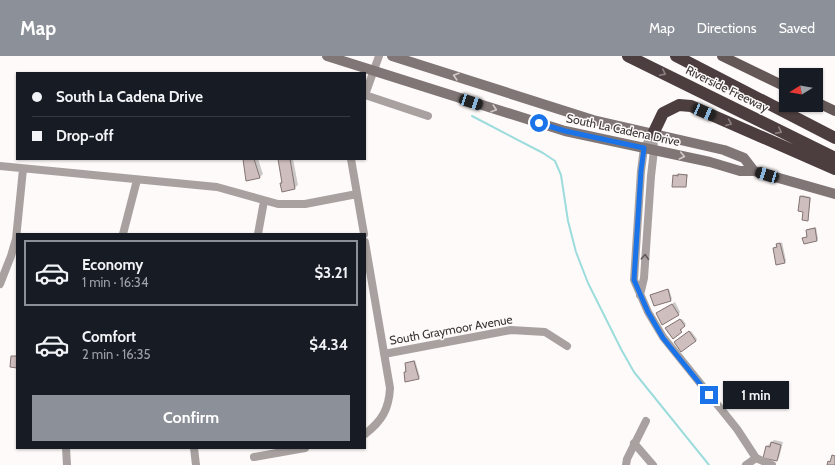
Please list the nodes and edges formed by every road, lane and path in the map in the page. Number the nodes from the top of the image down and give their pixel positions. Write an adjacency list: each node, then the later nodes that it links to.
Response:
1 (327, 56): 7 (main road, South La Cadena Drive)
2 (379, 56): 7 (street)
3 (392, 56): 14 (main road, South La Cadena Drive, one-way to 3)
4 (628, 56): 18 (highway, Riverside Freeway, one-way to 18)
5 (676, 56): 15 (highway, Riverside Freeway)
6 (722, 56): 8 (main road)
7 (375, 70): 9 (street); 16 (main road, South La Cadena Drive, one-way to 16)
8 (779, 84)
9 (366, 92)
10 (366, 95): 13 (street)
11 (823, 105): 12 (main road)
12 (835, 111)
13 (428, 116)
14 (653, 134): 16 (street); 17 (street); 22 (highway, one-way to 22); 23 (main road, South La Cadena Drive)
15 (835, 138)
16 (644, 148): 17 (main road, South La Cadena Drive); 35 (street)
17 (654, 150): 23 (main road, South La Cadena Drive, one-way to 23); 35 (street, one-way to 17)
18 (835, 158)
19 (351, 160): 25 (street)
20 (0, 166): 21 (street)
21 (23, 168): 24 (street); 28 (street)
22 (835, 169)
23 (754, 171): 26 (main road, South La Cadena Drive)
24 (137, 180): 27 (street); 29 (street)
25 (357, 194): 27 (street); 31 (street)
26 (835, 194)
27 (264, 200): 30 (street)
28 (16, 233)
29 (123, 233)
30 (258, 233)
31 (364, 233)
32 (16, 234): 34 (street)
33 (366, 248): 37 (street)
34 (0, 284)
35 (640, 296): 45 (street)
36 (567, 346): 37 (street, South Graymoor Avenue)
37 (384, 354): 39 (street)
38 (646, 421): 40 (street)
39 (366, 433)
40 (634, 443): 48 (street); 49 (street)
41 (66, 449): 46 (street)
42 (194, 449): 47 (street)
43 (299, 449): 44 (street)
44 (254, 457)
45 (756, 458): 50 (street); 51 (street)
46 (67, 465)
47 (196, 465)
48 (626, 465)
49 (653, 465)
50 (746, 465)
51 (772, 465)

